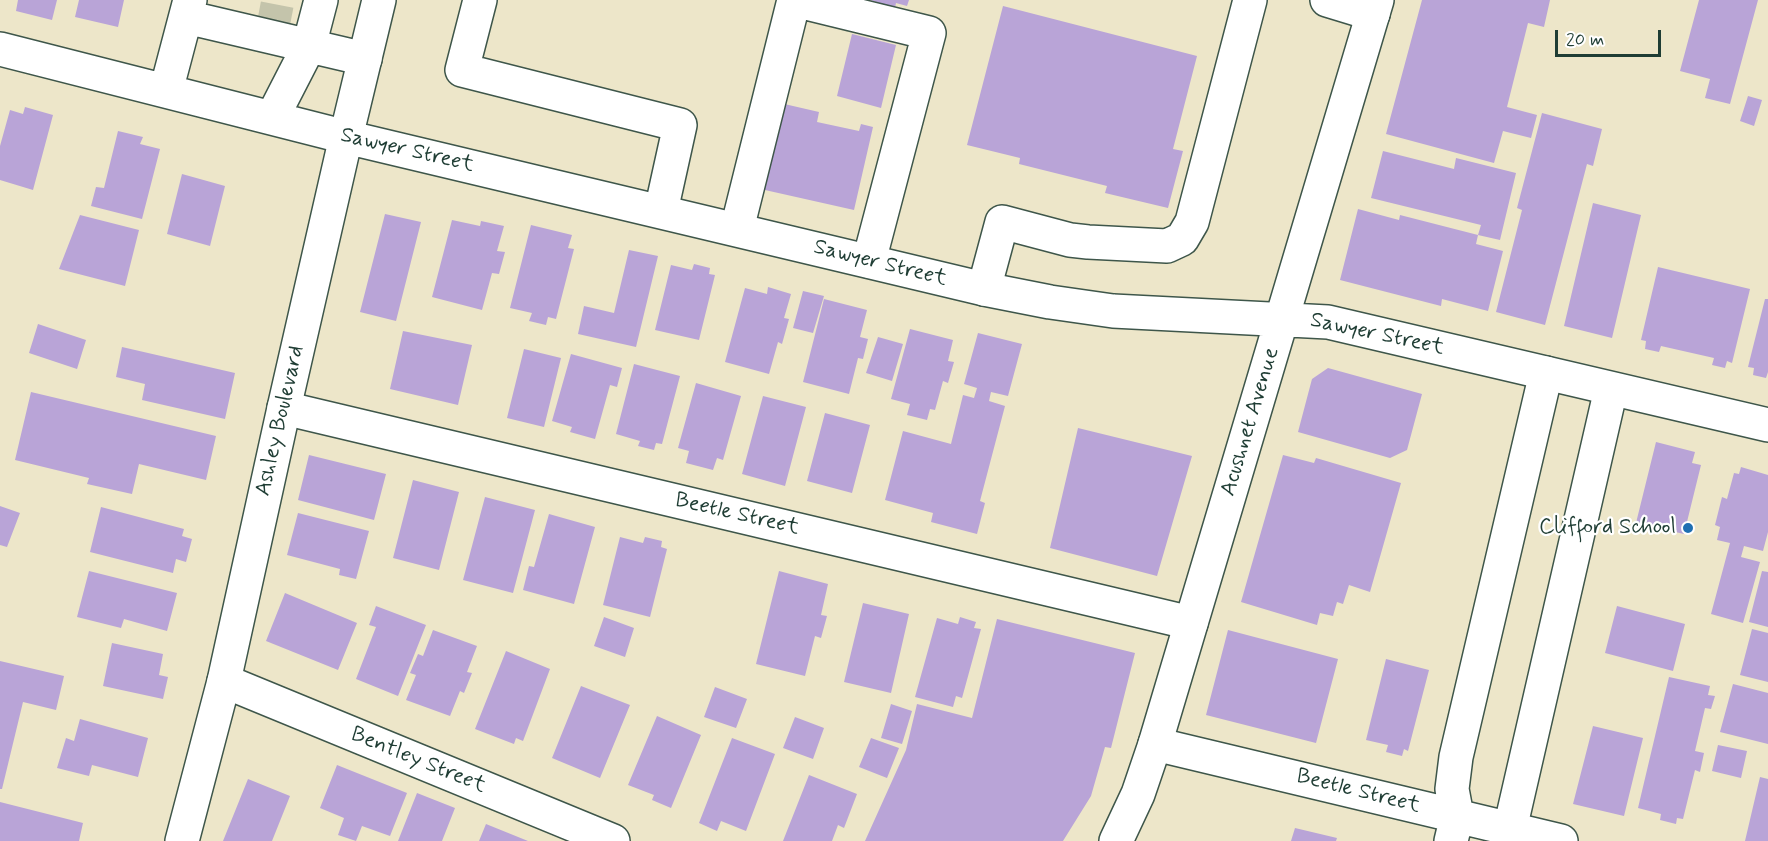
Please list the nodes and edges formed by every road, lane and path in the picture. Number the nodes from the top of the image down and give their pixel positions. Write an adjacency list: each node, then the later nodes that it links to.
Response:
1 (321, 0): 8 (main road)
2 (379, 0): 10 (main road, Ashley Boulevard)
3 (480, 0): 14 (main road)
4 (1250, 0): 17 (main road)
5 (1327, 0): 6 (main road)
6 (1375, 7): 18 (main road, Acushnet Avenue)
7 (188, 8): 8 (main road); 11 (main road)
8 (309, 46): 10 (main road); 12 (main road)
9 (0, 49): 11 (main road, Sawyer Street)
10 (365, 59): 13 (main road, Ashley Boulevard)
11 (166, 91): 12 (main road, Sawyer Street)
12 (272, 118): 13 (main road, Sawyer Street)
13 (346, 136): 14 (main road, Sawyer Street); 21 (main road, Ashley Boulevard)
14 (661, 211): 15 (main road, Sawyer Street)
15 (736, 229): 16 (main road, Sawyer Street); 16 (main road)
16 (869, 261): 17 (main road, Sawyer Street)
17 (984, 289): 18 (main road, Sawyer Street)
18 (1282, 318): 19 (main road, Sawyer Street); 23 (main road, Acushnet Avenue)
19 (1546, 373): 20 (main road, Sawyer Street); 26 (main road)
20 (1611, 389): 22 (main road, Sawyer Street); 27 (main road)
21 (284, 408): 23 (main road, Beetle Street); 24 (main road, Ashley Boulevard)
22 (1768, 425)
23 (1191, 622): 25 (main road, Acushnet Avenue)
24 (224, 681): 28 (main road, Ashley Boulevard); 29 (main road, Bentley Street)
25 (1155, 744): 26 (main road, Beetle Street); 30 (main road, Acushnet Avenue)
26 (1454, 829): 27 (main road, Beetle Street)
27 (1510, 829): 31 (main road, Beetle Street)
28 (182, 841)
29 (613, 841)
30 (1116, 841)
31 (1561, 841)

